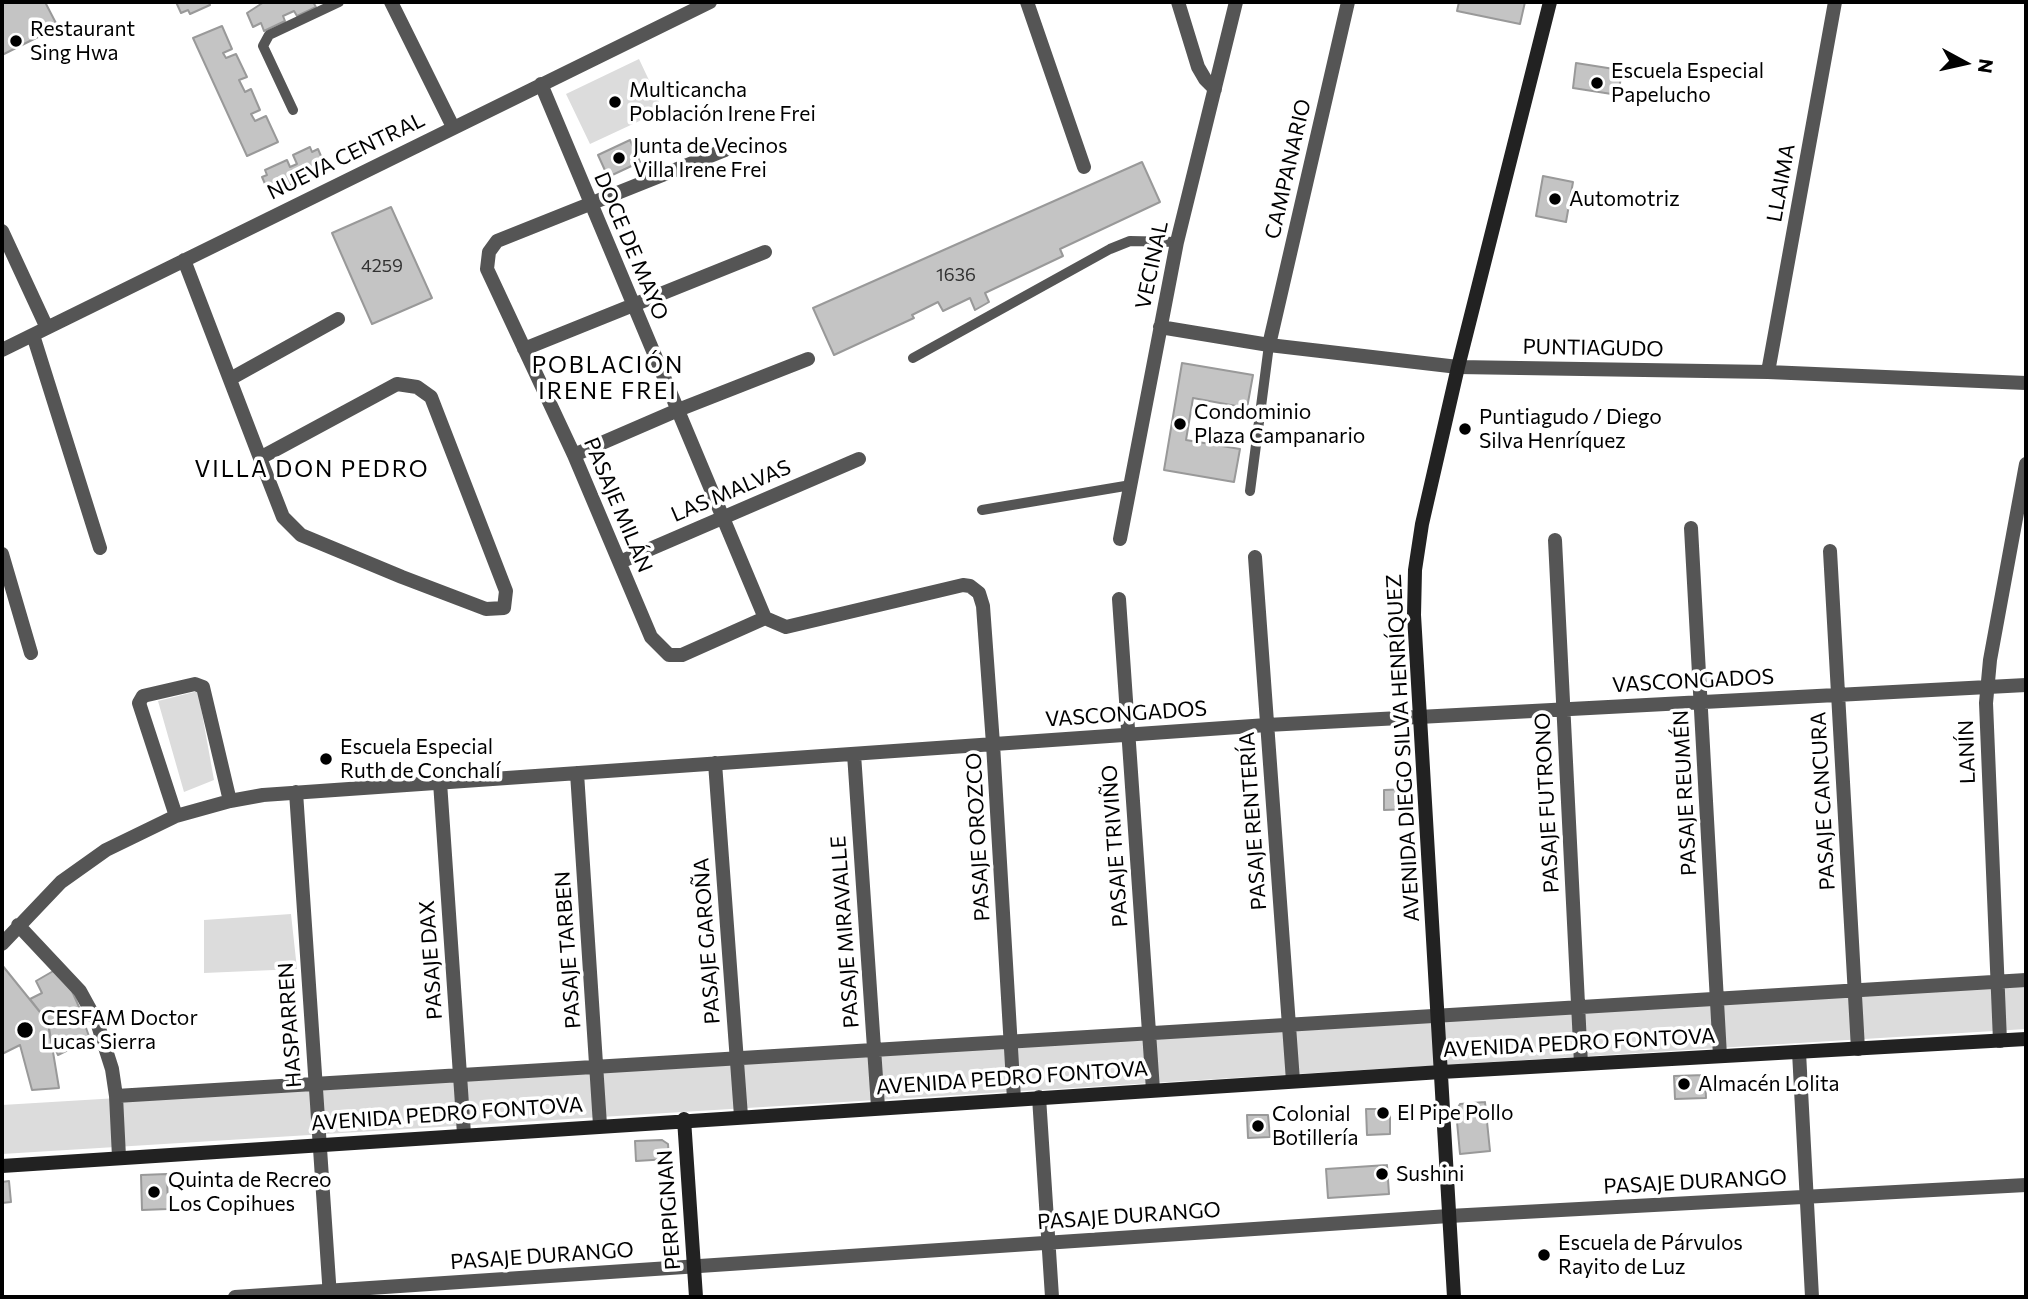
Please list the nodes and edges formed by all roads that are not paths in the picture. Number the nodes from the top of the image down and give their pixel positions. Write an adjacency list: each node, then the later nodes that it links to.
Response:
1 (339, 2): 12 (lane)
2 (391, 2): 13 (street)
3 (710, 2): 10 (street, NUEVA CENTRAL)
4 (1027, 2): 15 (street)
5 (1178, 2): 11 (street)
6 (1236, 2): 11 (street, VECINAL)
7 (1348, 2): 26 (street, CAMPANARIO)
8 (1550, 2): 31 (main road, AVENIDA DIEGO SILVA HENRÍQUEZ)
9 (1835, 2): 32 (street, LLAIMA)
10 (541, 84): 13 (street, NUEVA CENTRAL); 16 (street, DOCE DE MAYO)
11 (1215, 89): 18 (street, VECINAL)
12 (293, 110)
13 (453, 127): 20 (street, NUEVA CENTRAL)
14 (725, 150): 16 (street)
15 (1084, 167)
16 (591, 204): 21 (street, DOCE DE MAYO); 27 (street, PASAJE MILÁN)
17 (2, 231): 24 (street)
18 (1177, 243): 23 (street, VECINAL); 29 (lane)
19 (765, 252): 21 (street)
20 (184, 260): 24 (street, NUEVA CENTRAL); 33 (street)
21 (633, 304): 27 (street); 35 (street, DOCE DE MAYO)
22 (338, 319): 33 (street)
23 (1160, 327): 26 (street, PUNTIAGUDO); 40 (street, VECINAL)
24 (47, 328): 25 (street, NUEVA CENTRAL)
25 (33, 335): 28 (street, NUEVA CENTRAL); 47 (street)
26 (1269, 345): 31 (street, PUNTIAGUDO); 41 (lane)
27 (524, 349): 36 (street, PASAJE MILÁN)
28 (2, 350)
29 (913, 358)
30 (808, 359): 35 (street)
31 (1458, 367): 32 (street, PUNTIAGUDO); 60 (main road, AVENIDA DIEGO SILVA HENRÍQUEZ)
32 (1768, 372): 34 (street, PUNTIAGUDO)
33 (230, 379): 37 (street)
34 (2026, 383)
35 (677, 410): 36 (street); 43 (street, DOCE DE MAYO)
36 (574, 455): 51 (street, PASAJE MILÁN)
37 (260, 458): 37 (street)
38 (859, 459): 43 (street, LAS MALVAS)
39 (2026, 464): 56 (street, LANÍN)
40 (1130, 485): 42 (lane); 45 (street, VECINAL)
41 (1250, 491)
42 (982, 509)
43 (723, 517): 51 (street, LAS MALVAS); 53 (street, DOCE DE MAYO)
44 (1691, 528): 58 (street, PASAJE REUMÉN)
45 (1120, 540)
46 (1555, 540): 59 (street, PASAJE FUTRONO)
47 (100, 548)
48 (1830, 551): 57 (street, PASAJE CANCURA)
49 (2, 554): 54 (street)
50 (1255, 557): 61 (street, PASAJE RENTERÍA)
51 (620, 562): 53 (street, PASAJE MILÁN)
52 (1119, 599): 62 (street, PASAJE TRIVIÑO)
53 (765, 618): 63 (street, PASAJE OROZCO)
54 (31, 653)
55 (2026, 685): 56 (street, VASCONGADOS)
56 (1986, 687): 57 (street, VASCONGADOS); 74 (street, LANÍN)
57 (1838, 694): 58 (street, VASCONGADOS); 75 (street, PASAJE CANCURA)
58 (1701, 702): 59 (street, VASCONGADOS); 76 (street, PASAJE REUMÉN)
59 (1564, 709): 60 (street, VASCONGADOS); 77 (street, PASAJE FUTRONO)
60 (1421, 716): 61 (street, VASCONGADOS); 78 (main road, AVENIDA DIEGO SILVA HENRÍQUEZ)
61 (1267, 725): 62 (street, VASCONGADOS); 79 (street, PASAJE RENTERÍA)
62 (1128, 735): 63 (street, VASCONGADOS); 80 (street, PASAJE TRIVIÑO)
63 (993, 744): 64 (street, VASCONGADOS); 82 (street, PASAJE OROZCO)
64 (854, 754): 65 (street, VASCONGADOS); 85 (street, PASAJE MIRAVALLE)
65 (715, 763): 66 (street, VASCONGADOS); 88 (street, PASAJE GAROÑA)
66 (577, 773): 67 (street, VASCONGADOS); 90 (street, PASAJE TARBEN)
67 (440, 782): 68 (street, VASCONGADOS); 92 (street, PASAJE DAX)
68 (296, 792): 69 (street, VASCONGADOS); 94 (street, HASPARREN)
69 (230, 801): 70 (street, VASCONGADOS); 70 (street)
70 (176, 816): 71 (street, VASCONGADOS)
71 (18, 925): 72 (street, VASCONGADOS); 96 (street)
72 (2, 944)
73 (2026, 980): 74 (street, AVENIDA PEDRO FONTOVA)
74 (1998, 981): 75 (street, AVENIDA PEDRO FONTOVA); 83 (street, LANÍN)
75 (1855, 990): 76 (street, AVENIDA PEDRO FONTOVA); 84 (street, PASAJE CANCURA)
76 (1717, 999): 77 (street, AVENIDA PEDRO FONTOVA); 87 (street, PASAJE REUMÉN)
77 (1578, 1007): 78 (street, AVENIDA PEDRO FONTOVA); 89 (street, PASAJE FUTRONO)
78 (1438, 1016): 79 (street, AVENIDA PEDRO FONTOVA); 91 (main road, AVENIDA DIEGO SILVA HENRÍQUEZ)
79 (1289, 1025): 80 (street, AVENIDA PEDRO FONTOVA); 93 (street, PASAJE RENTERÍA)
80 (1149, 1033): 82 (street, AVENIDA PEDRO FONTOVA); 95 (street, PASAJE TRIVIÑO)
81 (2026, 1039): 83 (main road, AVENIDA PEDRO FONTOVA)
82 (1011, 1041): 85 (street, AVENIDA PEDRO FONTOVA); 98 (street, PASAJE OROZCO)
83 (2000, 1041): 84 (main road, AVENIDA PEDRO FONTOVA)
84 (1858, 1049): 86 (main road, AVENIDA PEDRO FONTOVA)
85 (874, 1050): 88 (street, AVENIDA PEDRO FONTOVA); 99 (street, PASAJE MIRAVALLE)
86 (1799, 1052): 87 (main road, AVENIDA PEDRO FONTOVA); 108 (street)
87 (1720, 1056): 89 (main road, AVENIDA PEDRO FONTOVA)
88 (736, 1058): 90 (street, AVENIDA PEDRO FONTOVA); 100 (street, PASAJE GAROÑA)
89 (1581, 1064): 91 (main road, AVENIDA PEDRO FONTOVA)
90 (596, 1067): 92 (street, AVENIDA PEDRO FONTOVA); 102 (street, PASAJE TARBEN)
91 (1441, 1072): 93 (main road, AVENIDA PEDRO FONTOVA); 109 (main road, AVENIDA DIEGO SILVA HENRÍQUEZ)
92 (460, 1075): 94 (street, AVENIDA PEDRO FONTOVA); 103 (street, PASAJE DAX)
93 (1293, 1081): 95 (main road, AVENIDA PEDRO FONTOVA)
94 (315, 1084): 96 (street, AVENIDA PEDRO FONTOVA); 104 (street, HASPARREN)
95 (1153, 1090): 97 (main road, AVENIDA PEDRO FONTOVA)
96 (116, 1096): 105 (street)
97 (1039, 1097): 98 (main road, AVENIDA PEDRO FONTOVA); 110 (street)
98 (1014, 1099): 99 (main road, AVENIDA PEDRO FONTOVA)
99 (878, 1107): 100 (main road, AVENIDA PEDRO FONTOVA)
100 (741, 1116): 101 (main road, AVENIDA PEDRO FONTOVA)
101 (684, 1119): 102 (main road, AVENIDA PEDRO FONTOVA); 111 (main road, PERPIGNAN)
102 (600, 1125): 103 (main road, AVENIDA PEDRO FONTOVA)
103 (464, 1134): 104 (main road, AVENIDA PEDRO FONTOVA)
104 (319, 1144): 105 (main road, AVENIDA PEDRO FONTOVA); 112 (street, HASPARREN)
105 (119, 1157): 106 (main road, AVENIDA PEDRO FONTOVA)
106 (2, 1166)
107 (2026, 1185): 108 (street, PASAJE DURANGO)
108 (1806, 1197): 109 (street, PASAJE DURANGO); 117 (street)
109 (1449, 1216): 110 (street, PASAJE DURANGO); 116 (main road, AVENIDA DIEGO SILVA HENRÍQUEZ)
110 (1048, 1243): 111 (street, PASAJE DURANGO); 115 (street)
111 (694, 1266): 112 (street, PASAJE DURANGO); 114 (main road, PERPIGNAN)
112 (329, 1294): 113 (street, PASAJE DURANGO)
113 (235, 1297)
114 (696, 1297)
115 (1052, 1297)
116 (1454, 1297)
117 (1811, 1297)

